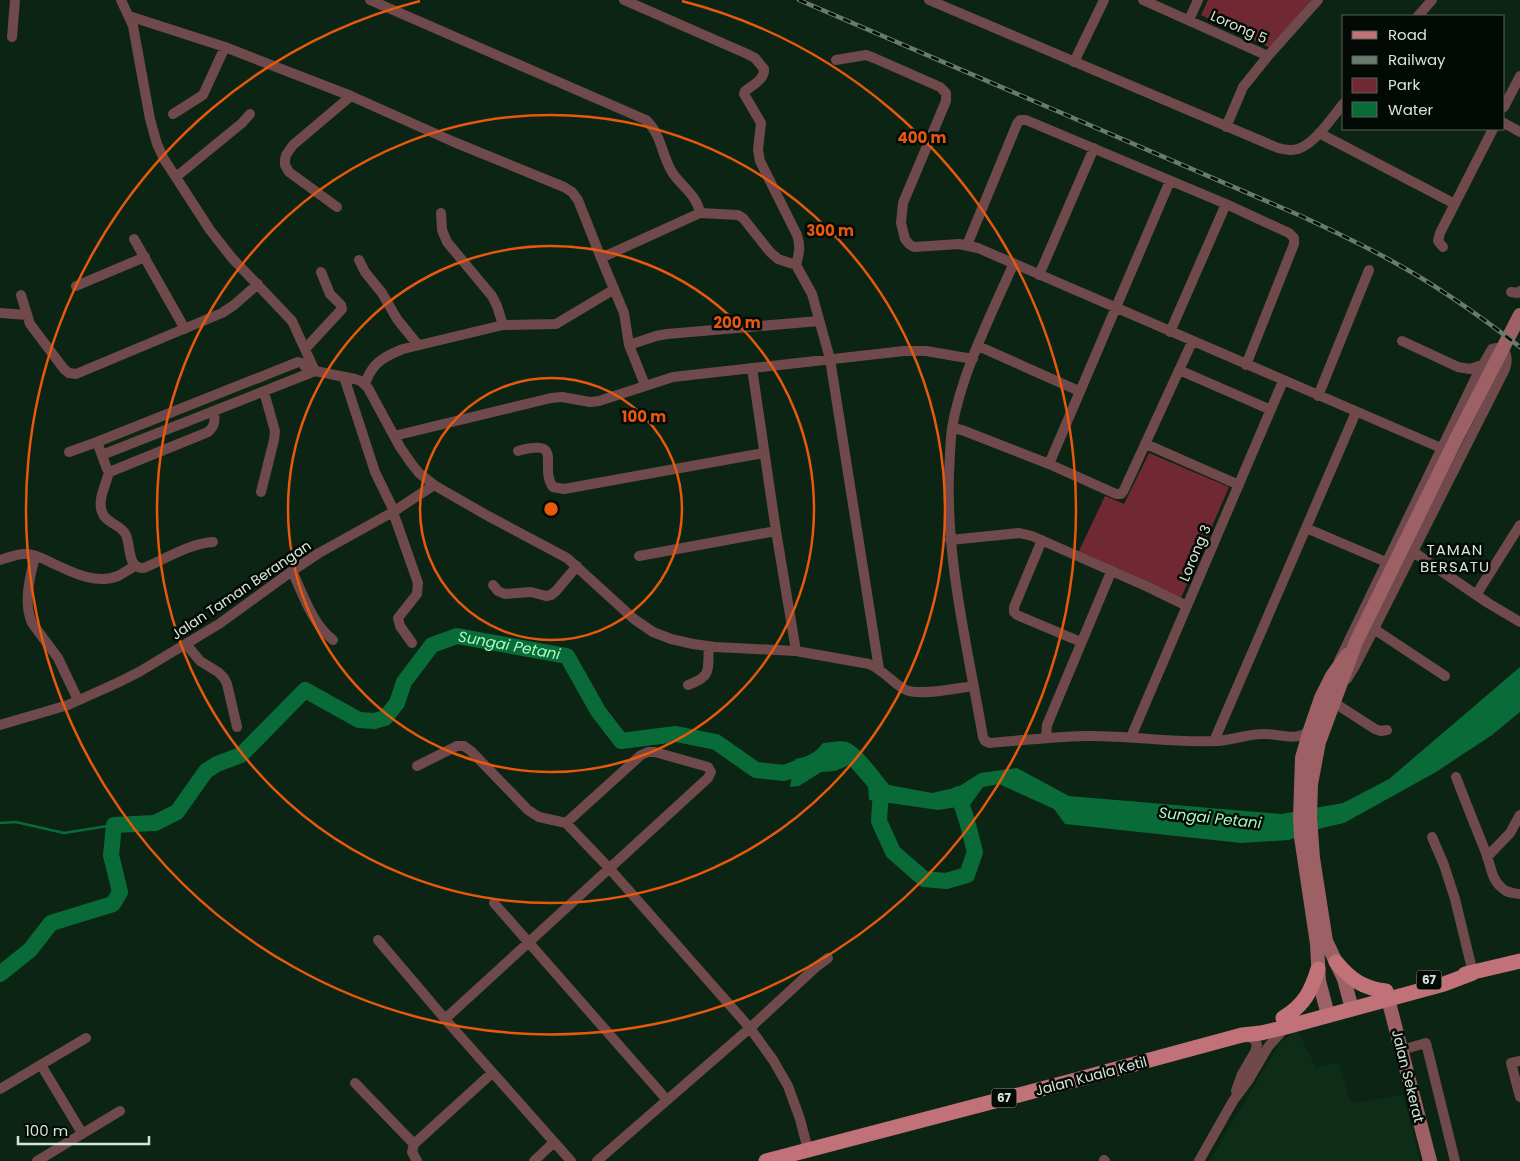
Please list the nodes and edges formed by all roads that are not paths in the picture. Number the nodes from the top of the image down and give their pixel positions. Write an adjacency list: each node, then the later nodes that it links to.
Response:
1 (14, 0): 14 (street)
2 (121, 0): 12 (street)
3 (370, 0): 37 (street)
4 (624, 0): 44 (street)
5 (930, 0): 18 (street)
6 (1104, 0): 18 (street)
7 (1143, 0): 13 (street, Lorong 5)
8 (1198, 0): 13 (street)
9 (1318, 0): 16 (street)
10 (1432, 0): 11 (street)
11 (1419, 15)
12 (129, 16): 15 (street); 31 (street)
13 (1189, 20): 16 (street, Lorong 5)
14 (12, 37)
15 (225, 47): 20 (street); 23 (street)
16 (1268, 56): 26 (street)
17 (836, 60): 39 (street)
18 (1074, 62): 26 (street)
19 (1520, 76): 21 (street)
20 (351, 96): 35 (street); 42 (street)
21 (1505, 105)
22 (1342, 106): 29 (street)
23 (173, 114)
24 (250, 114): 31 (street)
25 (1505, 124): 28 (street)
26 (1226, 127): 29 (street)
27 (1492, 130): 34 (street)
28 (1520, 132)
29 (1319, 133): 34 (street)
30 (1094, 148): 32 (street); 39 (street); 48 (street)
31 (176, 177): 49 (street)
32 (1170, 181): 33 (street); 53 (street)
33 (1226, 204): 60 (street); 69 (street)
34 (1455, 204): 40 (street)
35 (337, 207)
36 (442, 213): 58 (street)
37 (700, 213): 42 (street); 44 (street)
38 (134, 239): 41 (street)
39 (967, 245): 45 (street)
40 (1443, 247)
41 (145, 258): 50 (street); 59 (street)
42 (600, 258): 51 (street)
43 (358, 260): 63 (street)
44 (796, 265): 57 (street)
45 (1013, 265): 48 (street); 65 (street)
46 (1369, 270): 82 (street)
47 (321, 272): 66 (street)
48 (1039, 275): 53 (street)
49 (258, 284): 59 (street); 66 (street)
50 (76, 286)
51 (613, 290): 58 (street); 64 (street)
52 (21, 295): 55 (street)
53 (1116, 308): 60 (street); 80 (street)
54 (0, 313): 55 (street)
55 (27, 315): 59 (street)
56 (1520, 316): 123 (street)
57 (820, 321): 64 (street); 67 (street)
58 (503, 325): 63 (street)
59 (185, 329)
60 (1170, 332): 62 (street)
61 (1402, 340): 71 (street)
62 (1192, 342): 69 (street); 73 (street)
63 (418, 345): 77 (street)
64 (629, 345): 78 (street)
65 (978, 346): 68 (street); 80 (street)
66 (305, 349): 74 (street)
67 (830, 359): 68 (street); 72 (street); 128 (street)
68 (973, 359): 86 (street)
69 (1246, 364): 76 (street)
70 (1482, 365): 71 (street); 79 (street); 107 (street)
71 (1458, 367): 79 (street)
72 (752, 368): 78 (street); 93 (street)
73 (1179, 370): 83 (street); 89 (street)
74 (313, 372): 75 (street); 81 (street); 88 (street)
75 (344, 377): 77 (street); 100 (street)
76 (1283, 381): 82 (street); 83 (street, Lorong 3)
77 (365, 384): 87 (street)
78 (645, 385): 87 (street)
79 (1470, 388): 90 (street)
80 (1080, 391): 95 (street)
81 (264, 392): 84 (street); 99 (street)
82 (1318, 396): 85 (street)
83 (1271, 410): 98 (street, Lorong 3)
84 (214, 412): 94 (street); 96 (street)
85 (1356, 412): 90 (street); 102 (street)
86 (952, 428): 95 (street); 104 (street)
87 (394, 436): 97 (street)
88 (96, 442): 92 (street); 94 (street)
89 (1146, 444): 95 (street); 98 (street)
90 (1440, 448): 111 (street)
91 (518, 451): 93 (street)
92 (69, 452)
93 (764, 453): 103 (street)
94 (102, 455): 96 (street)
95 (1049, 464)
96 (109, 471): 112 (street)
97 (434, 485): 100 (street, Jalan Taman Berangan); 113 (street)
98 (1239, 485): 118 (street, Lorong 3)
99 (261, 492)
100 (393, 511): 114 (street, Jalan Taman Berangan); 124 (street)
101 (1520, 525): 117 (street)
102 (1306, 528): 111 (street); 141 (street)
103 (776, 531): 109 (street); 127 (street)
104 (950, 540): 105 (street); 132 (street)
105 (1042, 540): 115 (street); 122 (street)
106 (213, 542): 112 (street)
107 (1412, 551): 117 (street); 120 (street)
108 (36, 556): 110 (street); 112 (street); 134 (street)
109 (639, 556)
110 (0, 560)
111 (1386, 562): 129 (street)
112 (135, 566)
113 (577, 566): 116 (street); 126 (street)
114 (292, 571): 121 (street); 125 (street, Jalan Taman Berangan)
115 (1111, 572): 118 (street); 122 (street)
116 (493, 585)
117 (1476, 595): 119 (street)
118 (1187, 606): 139 (street, Lorong 3)
119 (1520, 622)
120 (1374, 629): 130 (street); 133 (street)
121 (333, 640)
122 (1081, 642): 140 (street)
123 (1356, 642): 129 (street); 133 (street)
124 (412, 643)
125 (186, 644): 134 (street, Jalan Taman Berangan); 136 (street)
126 (709, 646): 127 (street); 131 (street)
127 (796, 651): 128 (street)
128 (879, 669): 132 (street)
129 (1332, 676): 138 (street)
130 (1445, 676)
131 (688, 685)
132 (974, 686): 140 (street)
133 (1336, 696): 137 (street); 144 (street)
134 (78, 700): 135 (street, Jalan Taman Berangan)
135 (0, 724)
136 (237, 726)
137 (1387, 730)
138 (1305, 733): 141 (street); 144 (street)
139 (1132, 737): 140 (street); 141 (street)
140 (1046, 738)
141 (1214, 742)
142 (417, 766): 146 (street)
143 (1456, 777): 148 (street)
144 (1306, 784): 152 (street)
145 (1520, 815): 148 (street)
146 (566, 823): 149 (street); 149 (street)
147 (1432, 837): 159 (street)
148 (1487, 857): 150 (street)
149 (608, 868): 154 (street); 167 (street)
150 (1520, 894)
151 (494, 903): 154 (street)
152 (1316, 907): 157 (street); 158 (street)
153 (378, 940): 165 (street)
154 (528, 942): 165 (street); 177 (street)
155 (828, 958): 167 (street)
156 (1520, 961): 159 (main road, Jalan Kuala Ketil / 67)
157 (1336, 962): 160 (street); 162 (main road)
158 (1318, 969): 161 (street); 166 (main road)
159 (1473, 973): 162 (main road, Jalan Kuala Ketil / 67)
160 (1344, 979): 161 (street); 163 (street)
161 (1321, 987): 164 (street)
162 (1387, 995): 163 (main road, Jalan Kuala Ketil / 67); 170 (street, Jalan Sekerat)
163 (1351, 1004): 164 (main road, Jalan Kuala Ketil / 67)
164 (1327, 1011): 166 (main road, Jalan Kuala Ketil / 67)
165 (445, 1020): 173 (street)
166 (1285, 1022): 168 (main road, Jalan Kuala Ketil / 67); 178 (street)
167 (750, 1028): 177 (street); 183 (street)
168 (1242, 1035): 178 (street); 183 (main road, Jalan Kuala Ketil / 67)
169 (86, 1038): 172 (street)
170 (1401, 1050): 191 (street, Jalan Sekerat); 192 (street)
171 (1520, 1061): 176 (street)
172 (41, 1065): 175 (street); 180 (street)
173 (492, 1073): 181 (street); 182 (street)
174 (355, 1083): 182 (street)
175 (0, 1089)
176 (1520, 1097)
177 (667, 1100): 188 (street)
178 (1233, 1101): 190 (street)
179 (120, 1111): 180 (street)
180 (82, 1133): 184 (street)
181 (554, 1142): 186 (street); 187 (street)
182 (414, 1144): 185 (street)
183 (808, 1150): 189 (main road, Jalan Kuala Ketil / 67)
184 (36, 1161)
185 (416, 1161)
186 (534, 1161)
187 (571, 1161)
188 (597, 1161)
189 (766, 1161)
190 (1198, 1161)
191 (1430, 1161)
192 (1455, 1161)

